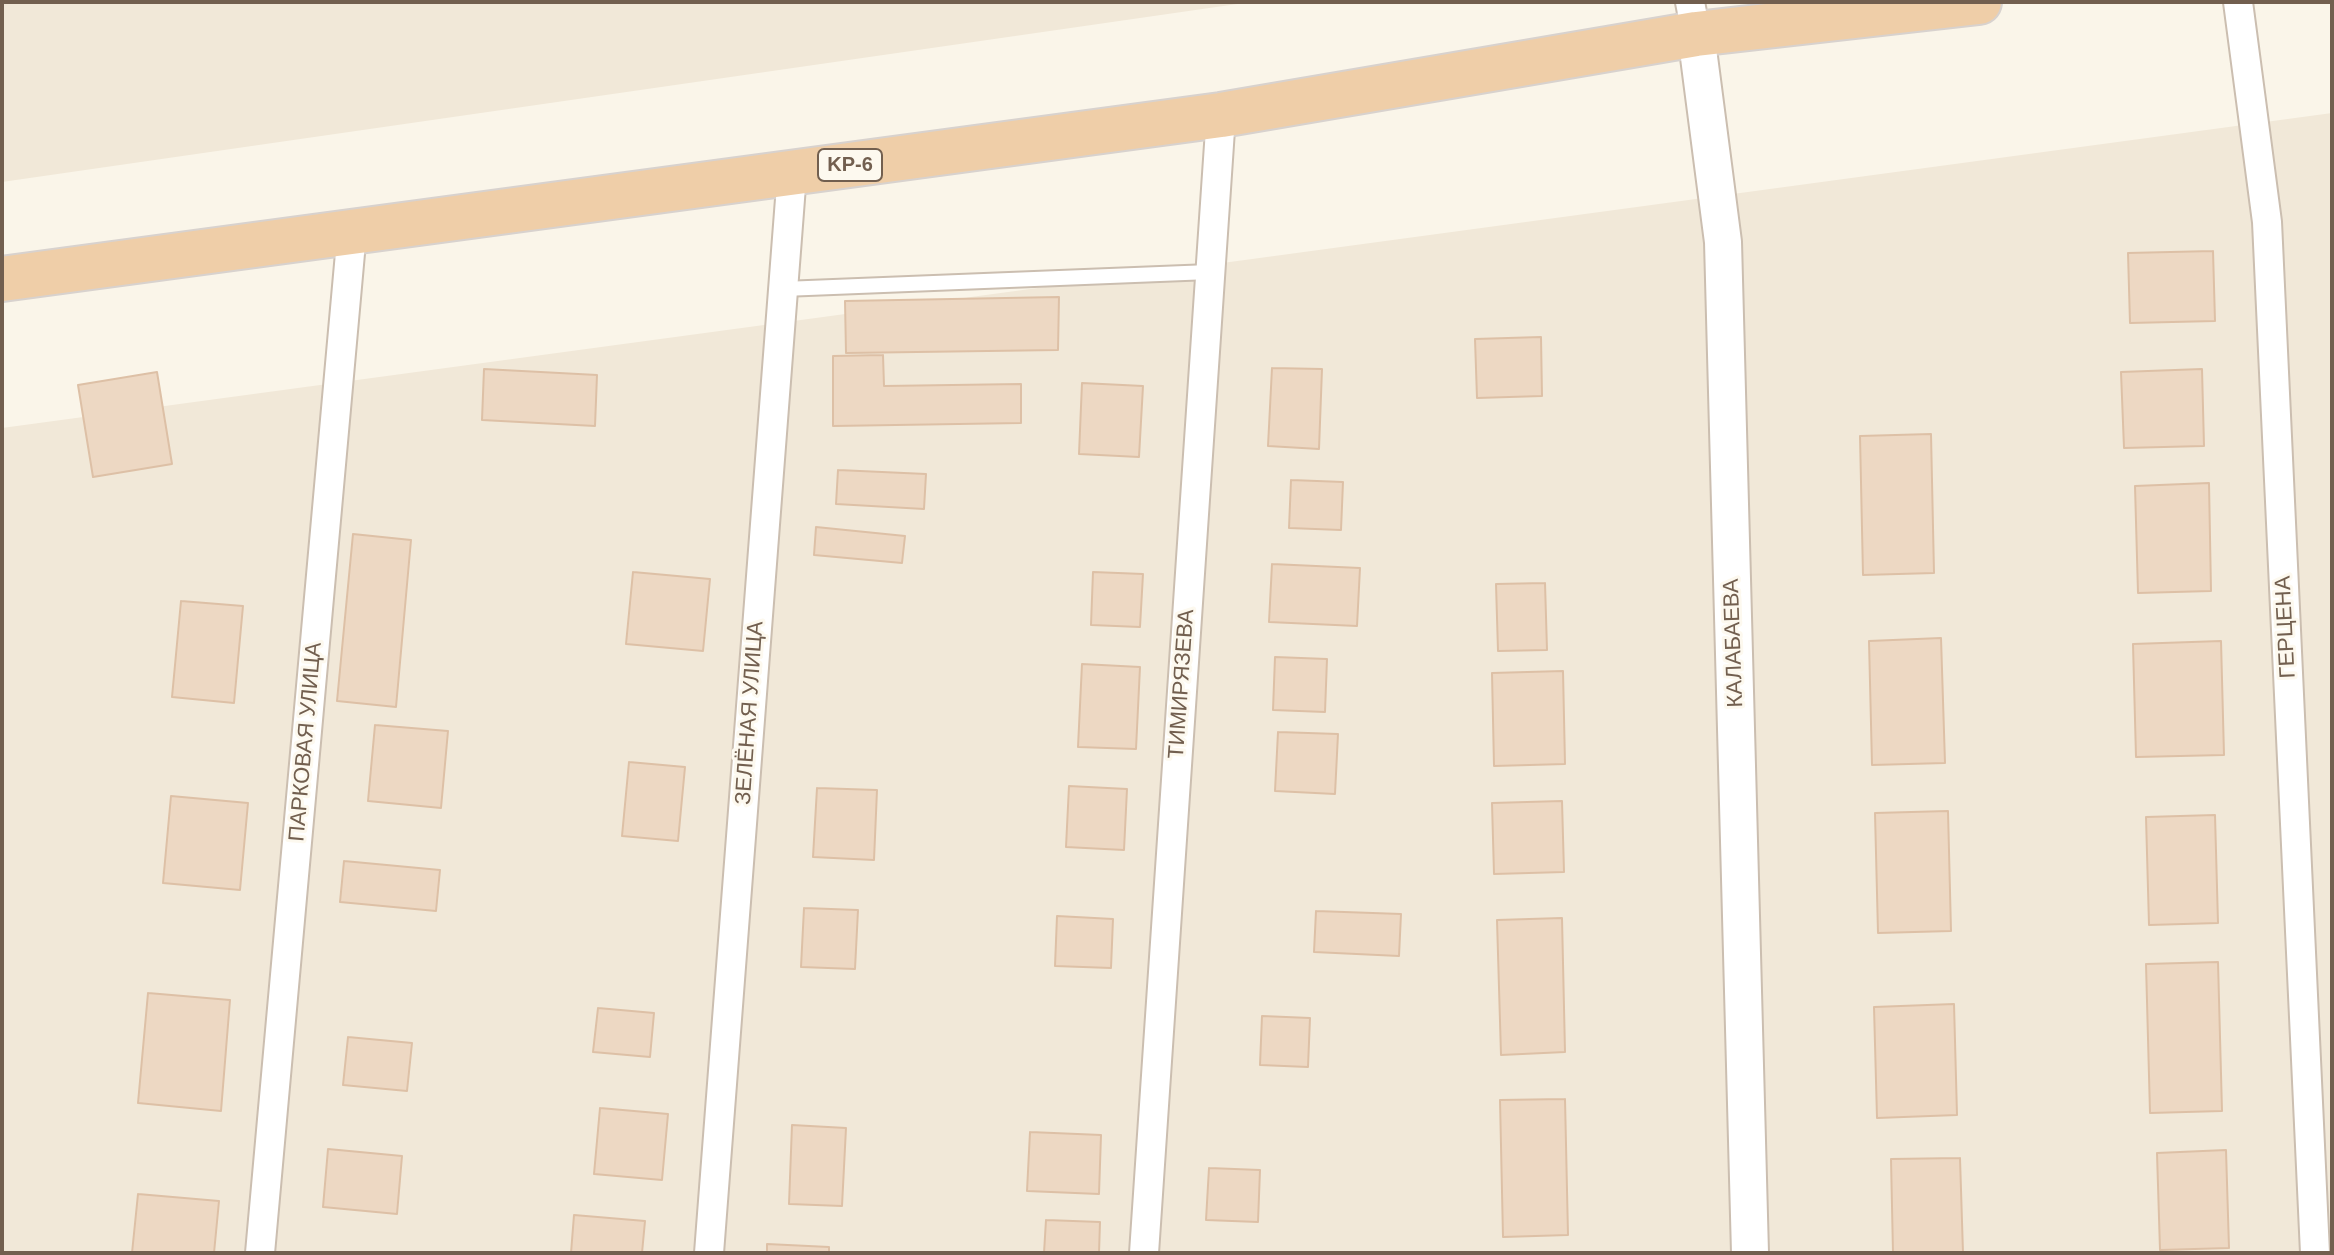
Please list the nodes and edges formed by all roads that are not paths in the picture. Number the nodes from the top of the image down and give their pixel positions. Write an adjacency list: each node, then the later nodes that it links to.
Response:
1 (1979, 2): 3 (highway, KP-6)
2 (2238, 2): 14 (street, ГЕРЦЕНА)
3 (1693, 18): 4 (highway, KP-6); 13 (street, КАЛАБАЕВА)
4 (1221, 115): 5 (highway, KP-6); 7 (street, ТИМИРЯЗЕВА)
5 (792, 173): 6 (highway, KP-6); 9 (street, ЗЕЛЁНАЯ УЛИЦА)
6 (352, 231): 8 (highway, KP-6); 10 (street, ПАРКОВАЯ УЛИЦА)
7 (1210, 272): 9 (lane); 12 (street, ТИМИРЯЗЕВА)
8 (2, 279)
9 (783, 289): 11 (street, ЗЕЛЁНАЯ УЛИЦА)
10 (260, 1253)
11 (709, 1253)
12 (1144, 1253)
13 (1750, 1253)
14 (2315, 1253)

